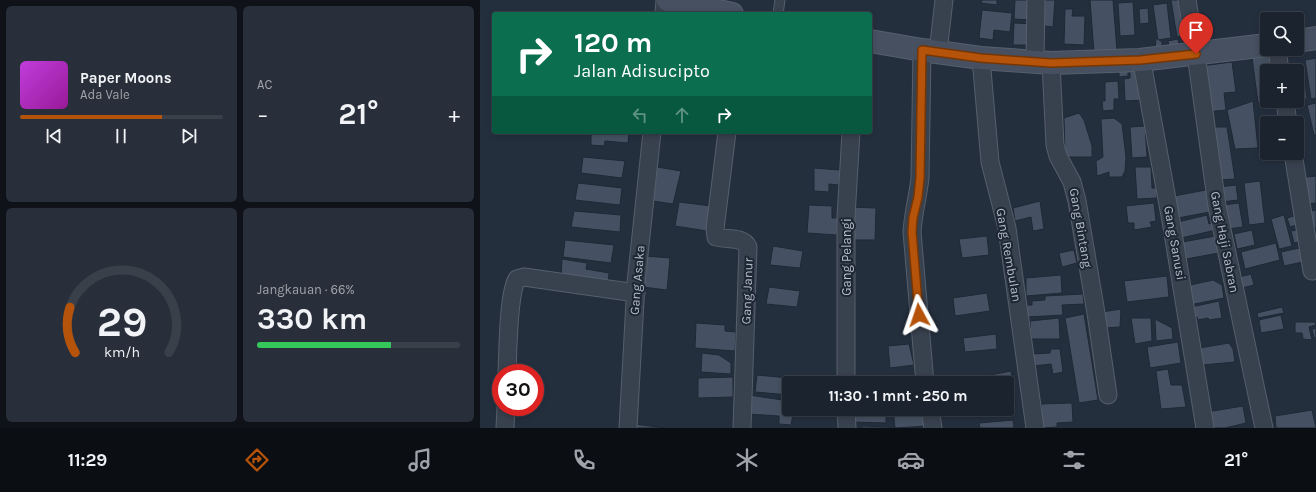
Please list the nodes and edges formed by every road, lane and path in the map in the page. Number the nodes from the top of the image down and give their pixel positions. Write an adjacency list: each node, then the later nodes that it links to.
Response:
1 (665, 0): 7 (street)
2 (668, 0): 8 (main road)
3 (780, 0): 9 (lane)
4 (944, 0): 14 (street)
5 (1036, 0): 18 (street, Gang Bintang)
6 (1187, 0): 15 (street, Gang Haji Sabran)
7 (664, 12)
8 (723, 12)
9 (778, 12)
10 (1316, 38): 11 (main road)
11 (1304, 40)
12 (872, 41): 14 (main road)
13 (1260, 45): 15 (main road)
14 (930, 51): 16 (main road); 27 (street)
15 (1196, 54): 17 (main road); 39 (street, Gang Haji Sabran)
16 (981, 58): 18 (main road); 37 (street, Gang Rembulan)
17 (1140, 60): 18 (main road); 38 (street, Gang Sanusi)
18 (1043, 62): 28 (street, Gang Bintang)
19 (652, 134): 24 (street, Gang Asaka)
20 (727, 134): 34 (street, Gang Janur)
21 (851, 134): 26 (street, Gang Pelangi)
22 (1294, 160): 23 (street)
23 (1312, 271)
24 (636, 293): 25 (street); 33 (street, Gang Asaka)
25 (508, 364)
26 (846, 376)
27 (925, 376)
28 (1108, 395)
29 (506, 416): 32 (street)
30 (846, 416): 35 (street)
31 (931, 416): 36 (street)
32 (505, 428)
33 (628, 428)
34 (742, 428)
35 (847, 428)
36 (933, 428)
37 (1035, 428)
38 (1205, 428)
39 (1264, 428)

